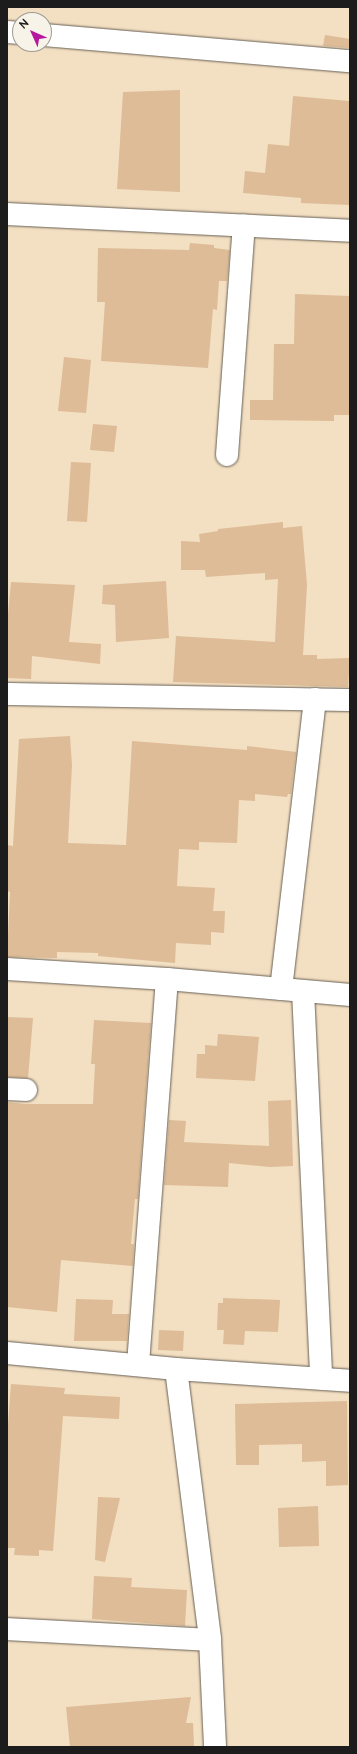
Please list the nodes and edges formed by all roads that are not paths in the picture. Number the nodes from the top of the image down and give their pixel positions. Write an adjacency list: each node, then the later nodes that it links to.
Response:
1 (52, 36): 2 (street)
2 (350, 61)
3 (7, 214): 4 (street)
4 (244, 226): 5 (street); 6 (street)
5 (350, 231)
6 (227, 455)
7 (7, 694): 8 (street)
8 (314, 699): 9 (street); 12 (street)
9 (350, 700)
10 (7, 969): 11 (street)
11 (167, 979): 12 (street); 16 (street)
12 (281, 989): 13 (street)
13 (303, 991): 14 (street); 18 (street)
14 (350, 995)
15 (7, 1353): 16 (street)
16 (138, 1364): 17 (street)
17 (176, 1369): 18 (street); 21 (street)
18 (321, 1379): 19 (street)
19 (350, 1381)
20 (7, 1629): 21 (street)
21 (210, 1640): 22 (street)
22 (215, 1747)

